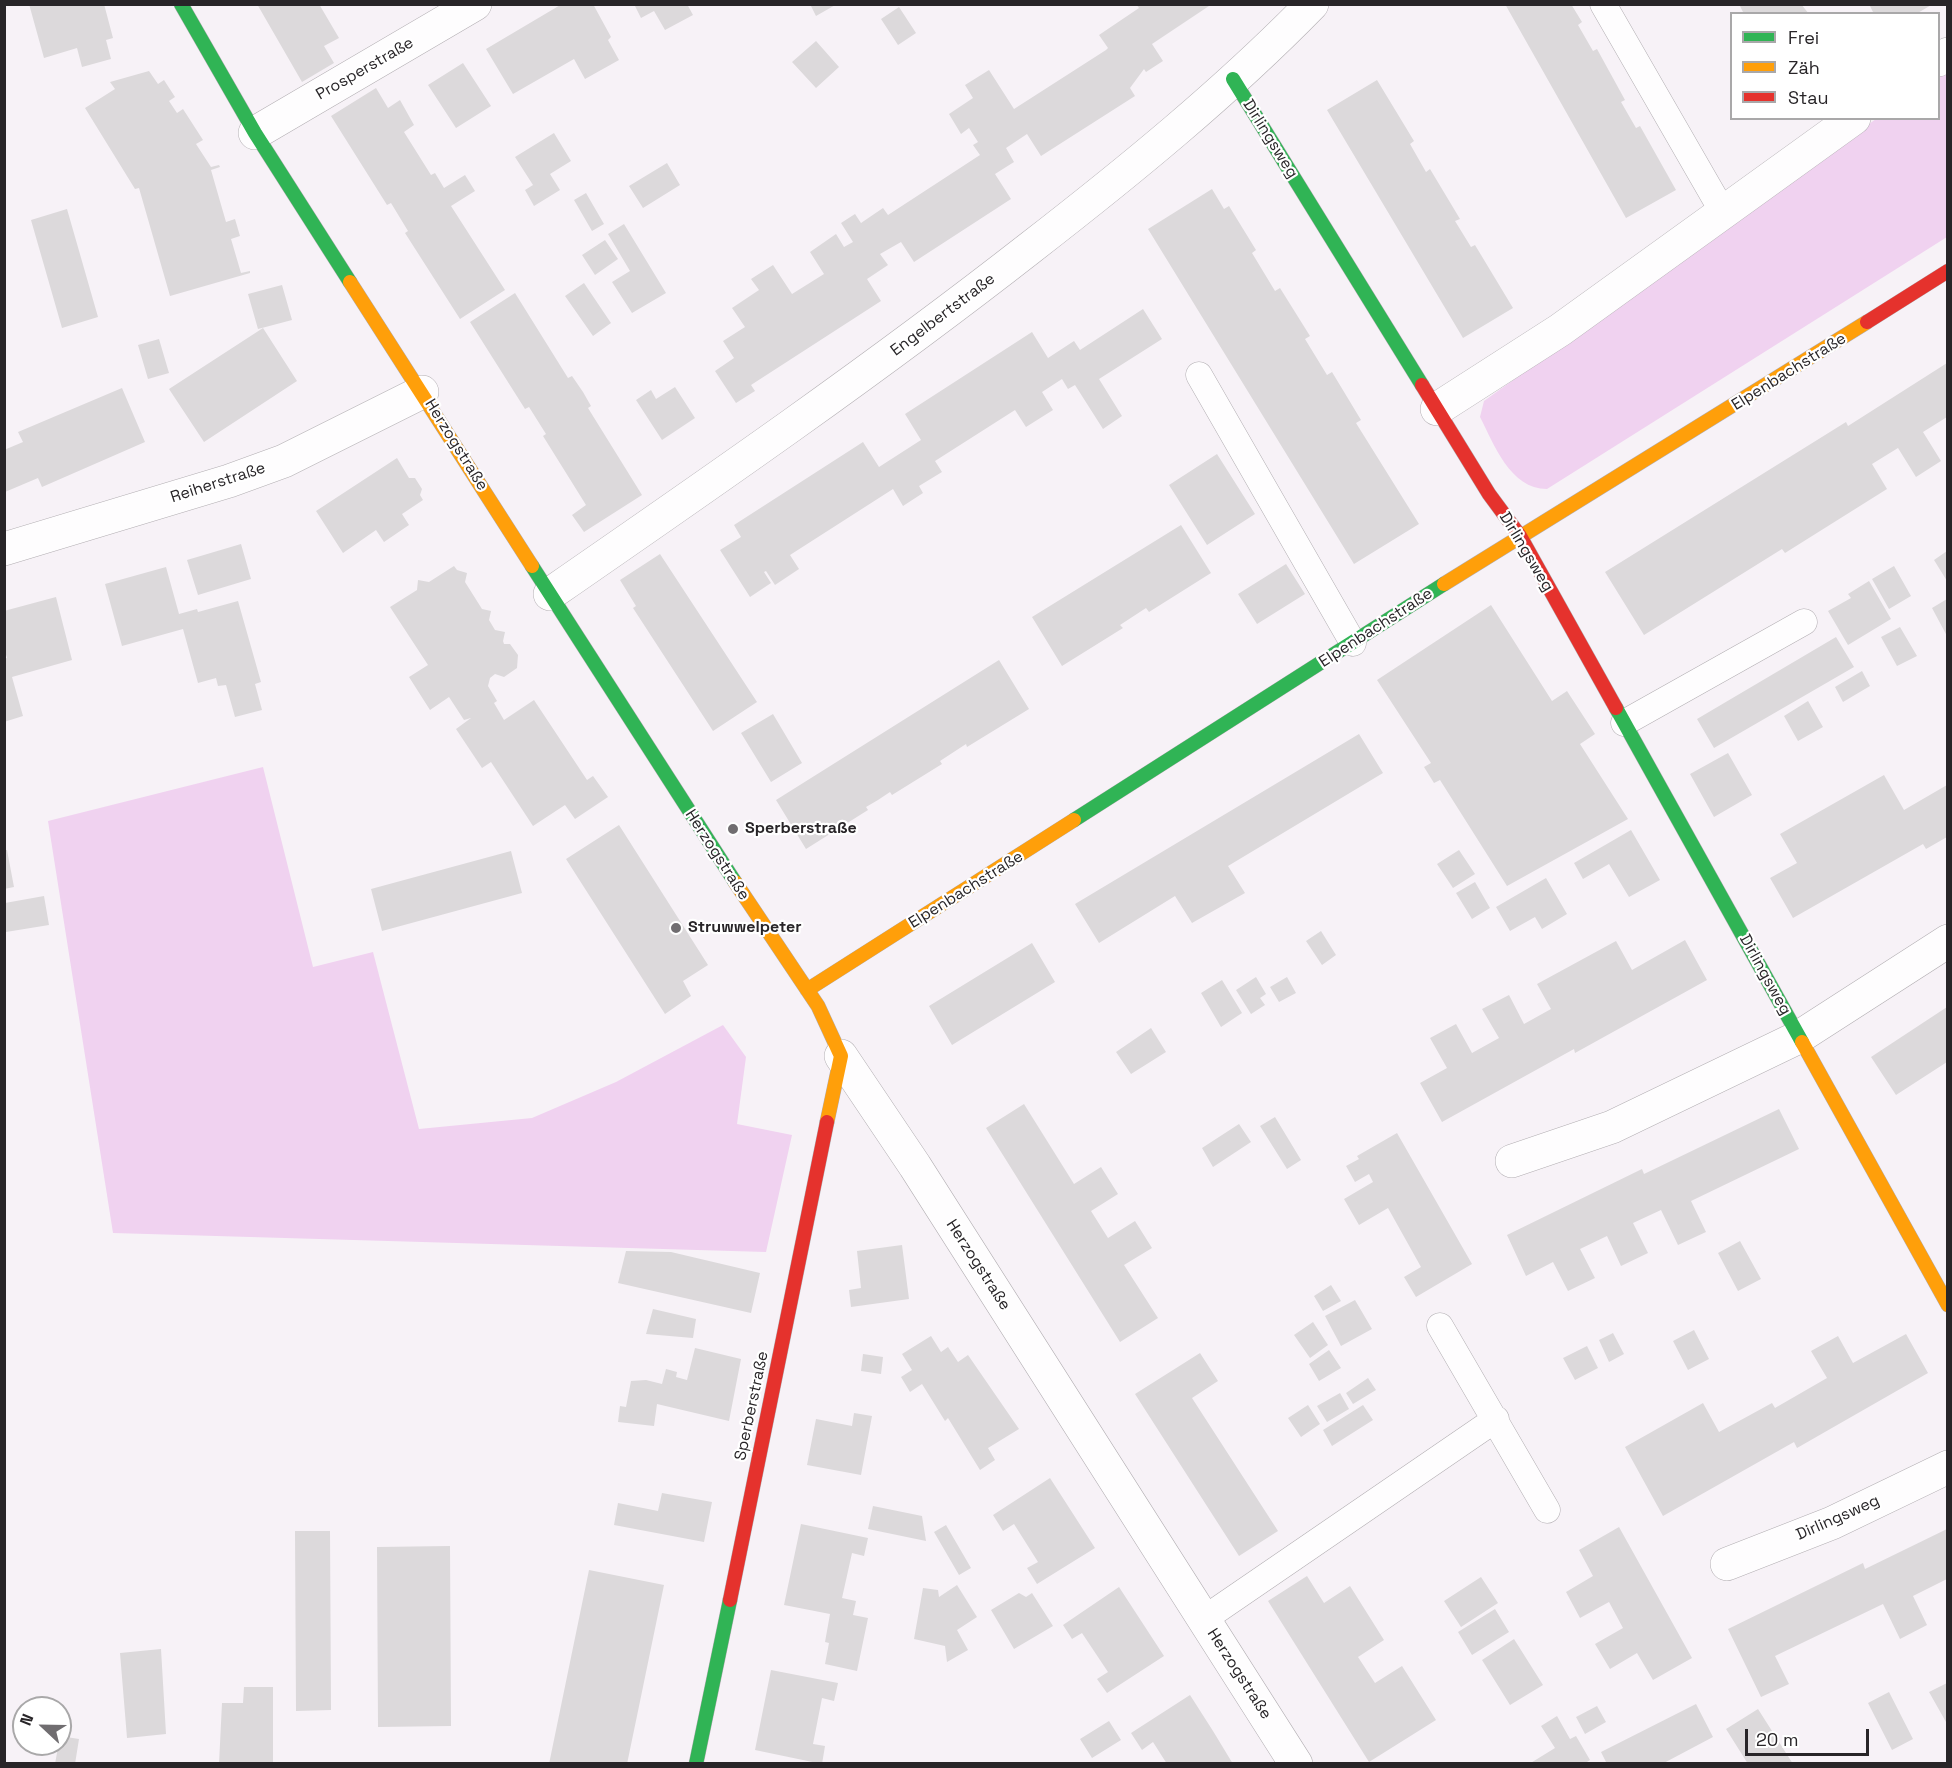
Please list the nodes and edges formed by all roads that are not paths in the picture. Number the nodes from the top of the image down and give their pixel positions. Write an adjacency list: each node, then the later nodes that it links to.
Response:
1 (181, 4): 7 (street, Herzogstraße)
2 (475, 4): 7 (street, Prosperstraße)
3 (1312, 4): 5 (street, Engelbertstraße)
4 (1603, 4): 8 (lane)
5 (1233, 79): 12 (street, Dirlingsweg); 15 (street, Engelbertstraße)
6 (1851, 120): 8 (street)
7 (255, 133): 11 (street, Herzogstraße)
8 (1724, 214): 12 (street)
9 (1947, 271): 13 (street, Elpenbachstraße)
10 (1199, 375): 17 (lane)
11 (422, 392): 14 (street, Reiherstraße); 15 (street, Herzogstraße)
12 (1437, 409): 13 (street, Dirlingsweg)
13 (1520, 536): 17 (street, Elpenbachstraße); 18 (street, Dirlingsweg)
14 (4, 549)
15 (550, 594): 20 (street, Herzogstraße)
16 (1804, 622): 18 (lane)
17 (1353, 643): 20 (street, Elpenbachstraße)
18 (1624, 723): 21 (street, Dirlingsweg)
19 (1947, 940): 21 (street)
20 (807, 990): 22 (street, Herzogstraße)
21 (1799, 1037): 23 (street); 24 (street, Dirlingsweg)
22 (841, 1056): 30 (street, Herzogstraße); 31 (street, Sperberstraße)
23 (1512, 1161)
24 (1947, 1305)
25 (1440, 1326): 26 (lane)
26 (1496, 1419): 28 (lane); 30 (lane)
27 (1947, 1467): 29 (street, Dirlingsweg)
28 (1547, 1510)
29 (1727, 1563)
30 (1204, 1619): 32 (street, Herzogstraße)
31 (696, 1764)
32 (1296, 1764)

